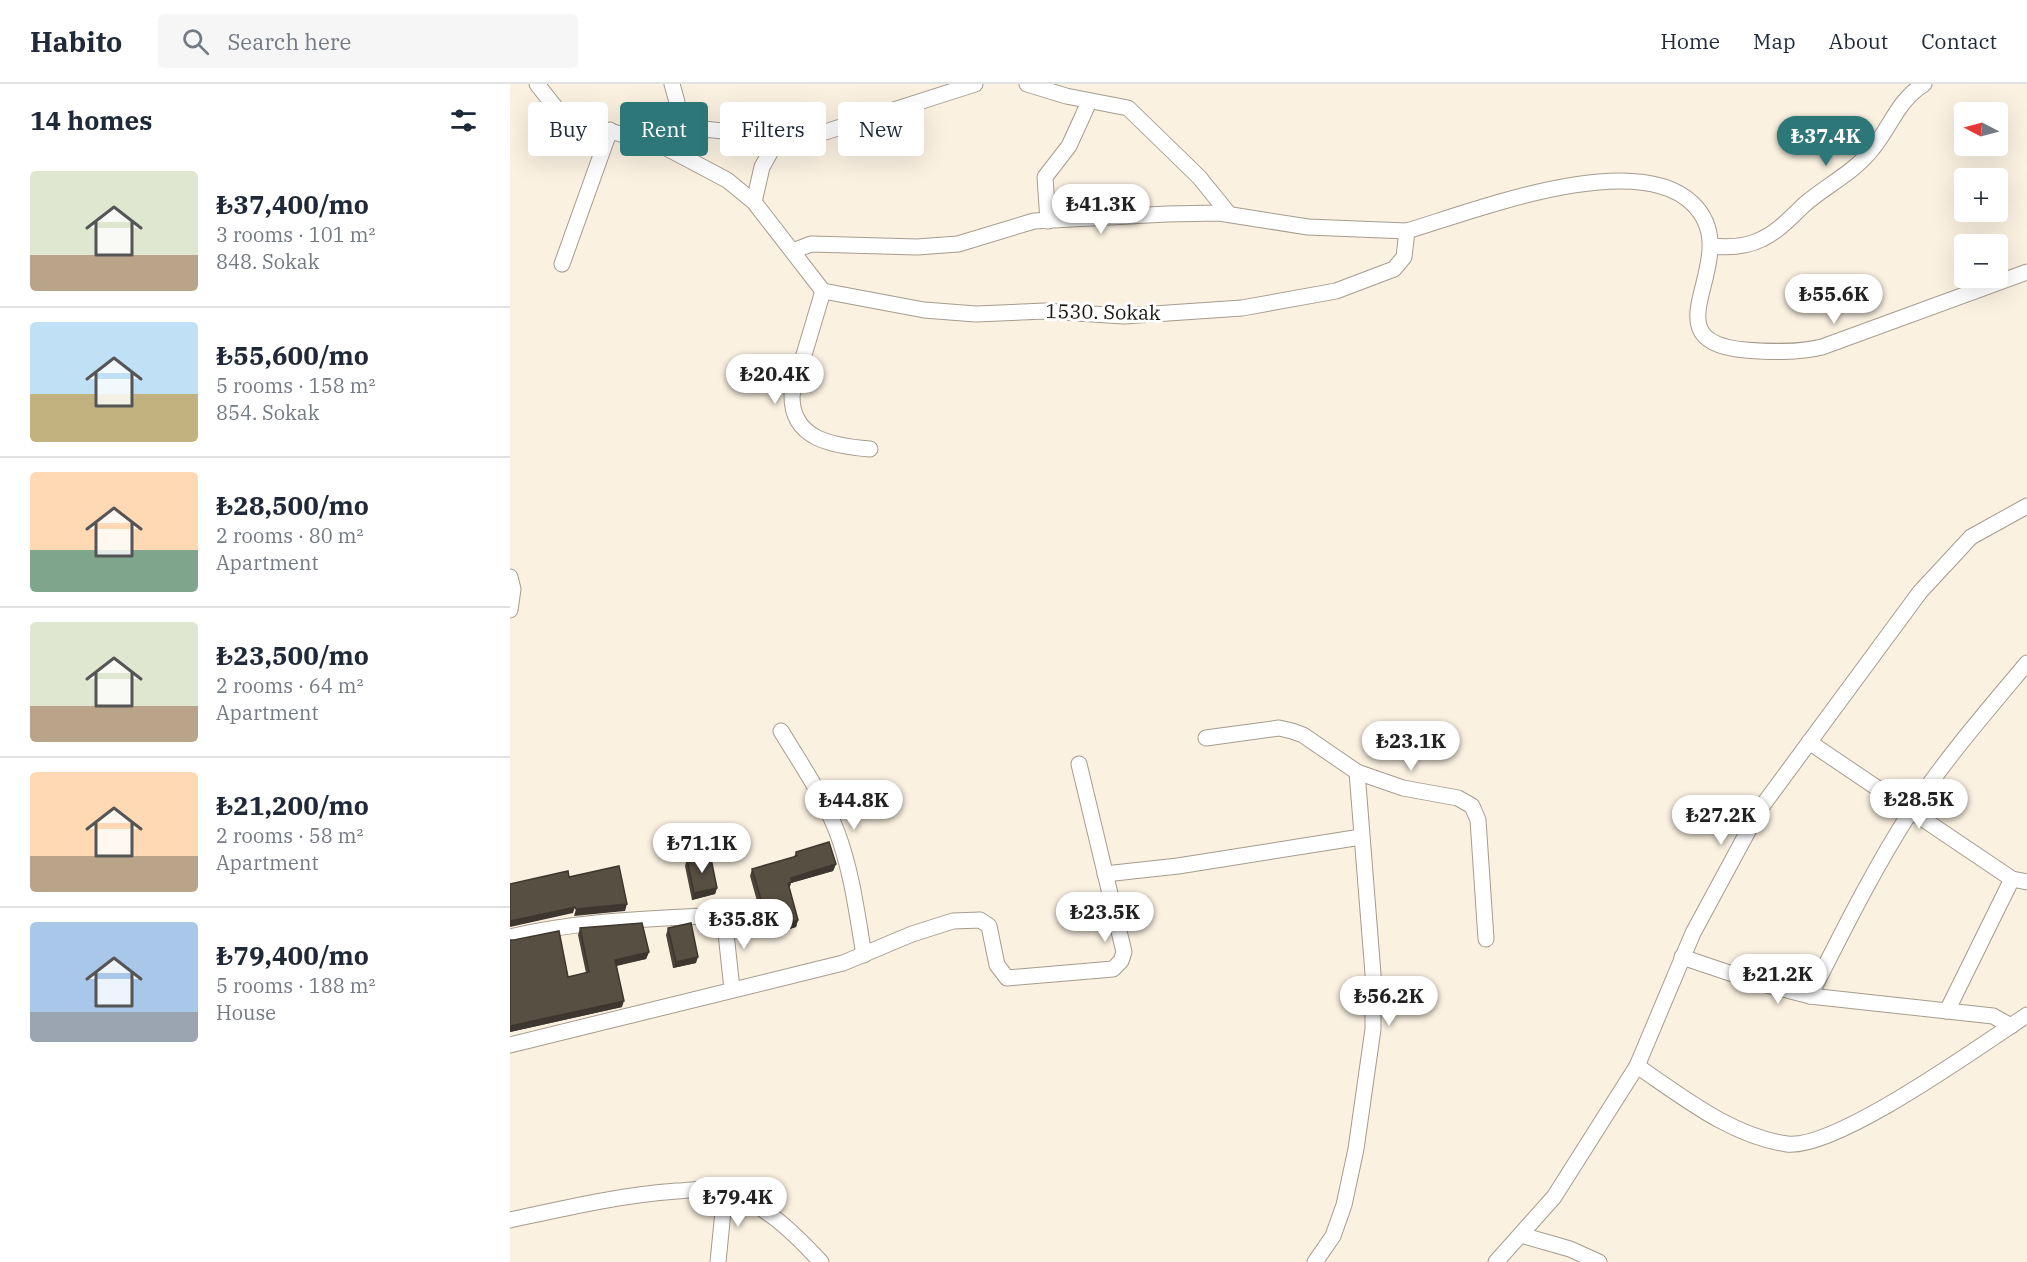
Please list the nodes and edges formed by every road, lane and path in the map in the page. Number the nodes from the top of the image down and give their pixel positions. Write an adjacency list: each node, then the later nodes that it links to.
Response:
1 (537, 84): 9 (street)
2 (672, 84): 7 (street)
3 (975, 84): 6 (street)
4 (1027, 84): 8 (street)
5 (1924, 84): 18 (street)
6 (955, 86): 10 (street)
7 (677, 102)
8 (1089, 102): 15 (street); 16 (street)
9 (610, 130): 11 (street); 20 (street)
10 (826, 130)
11 (620, 133)
12 (682, 156): 14 (street)
13 (768, 156): 14 (street)
14 (754, 202): 19 (street)
15 (1229, 214): 16 (street); 17 (street)
16 (1048, 221): 19 (street)
17 (1407, 231): 18 (street); 22 (street, 1530. Sokak)
18 (1712, 246): 21 (street)
19 (793, 251): 22 (street)
20 (562, 264)
21 (2027, 272)
22 (823, 291): 23 (street)
23 (870, 449)
24 (2027, 506): 30 (street)
25 (510, 577): 26 (street)
26 (510, 610)
27 (2027, 663): 33 (street)
28 (781, 731): 39 (street)
29 (1206, 738): 32 (street)
30 (1809, 742): 33 (street); 40 (street)
31 (1079, 764): 35 (street)
32 (1357, 772): 34 (street); 38 (street)
33 (1911, 812): 36 (street); 42 (street)
34 (1361, 837): 35 (street); 53 (street)
35 (1105, 874): 39 (street)
36 (2019, 880): 43 (street)
37 (510, 938): 41 (street)
38 (1486, 939)
39 (864, 955): 41 (street)
40 (1682, 957): 42 (street); 47 (street)
41 (732, 989): 46 (street)
42 (1810, 996): 43 (street)
43 (1947, 1011): 45 (street)
44 (2027, 1015): 45 (street)
45 (2011, 1026): 47 (street)
46 (510, 1045)
47 (1637, 1066): 50 (street)
48 (725, 1191): 49 (street); 51 (street); 52 (street)
49 (510, 1220)
50 (1521, 1235): 54 (street); 55 (street)
51 (718, 1262)
52 (821, 1262)
53 (1315, 1262)
54 (1496, 1262)
55 (1599, 1262)

